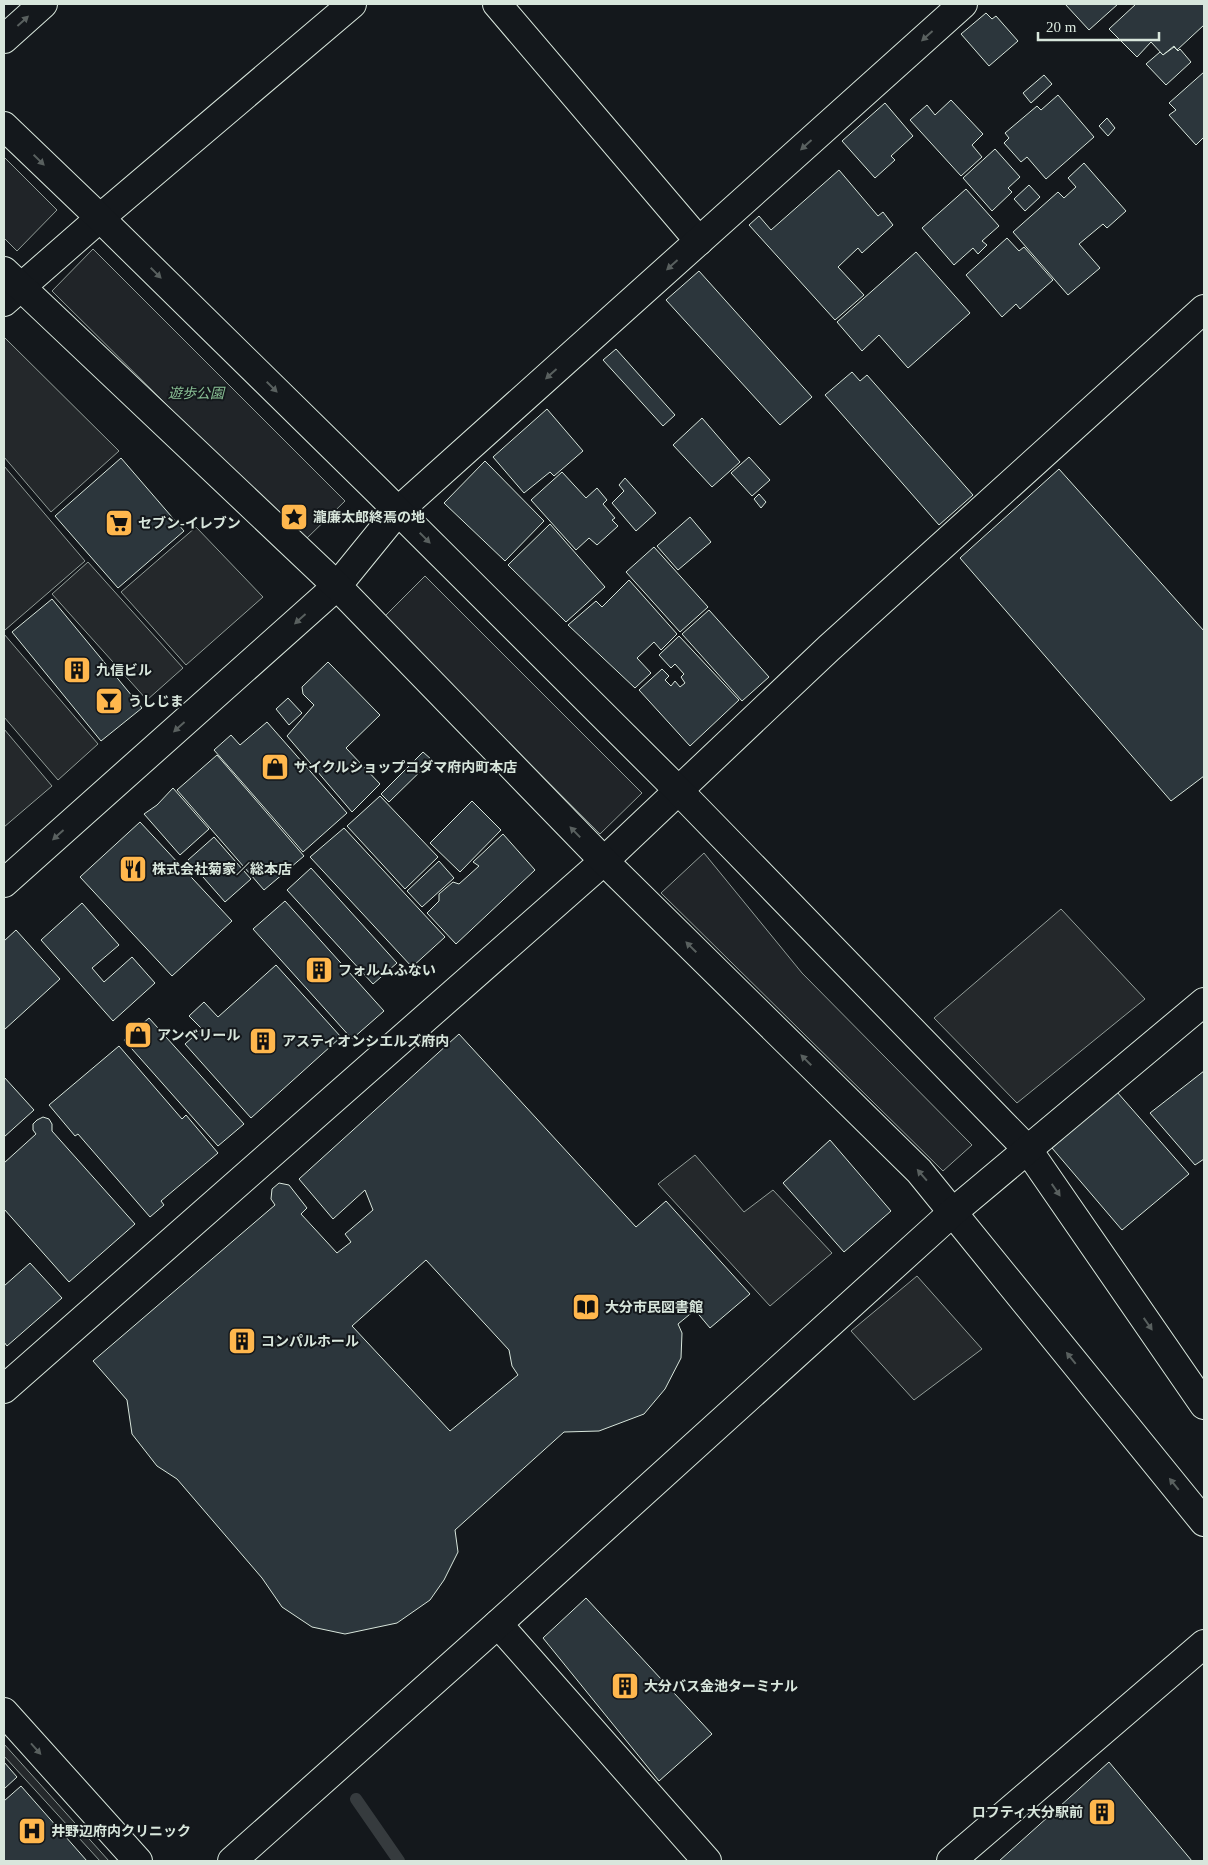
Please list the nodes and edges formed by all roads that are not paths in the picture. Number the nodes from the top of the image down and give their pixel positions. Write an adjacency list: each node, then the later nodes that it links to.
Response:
1 (43, 4): 5 (street, one-way to 1)
2 (352, 4): 7 (street)
3 (497, 4): 8 (street)
4 (963, 4): 8 (street, one-way to 8)
5 (4, 39)
6 (4, 126): 7 (street, one-way to 7)
7 (100, 218): 9 (street); 11 (street, one-way to 11)
8 (699, 241): 11 (street, one-way to 11)
9 (10, 287): 12 (street)
10 (1204, 309): 13 (street)
11 (398, 511): 12 (street); 13 (street, one-way to 13)
12 (337, 586): 14 (street, one-way to 12); 15 (street, one-way to 15)
13 (679, 791): 14 (street); 17 (street)
14 (604, 861): 18 (street, one-way to 14); 19 (street)
15 (4, 883)
16 (1204, 1002): 17 (street)
17 (1028, 1150): 18 (street); 20 (street, one-way to 20)
18 (953, 1212): 21 (street, one-way to 18); 22 (street)
19 (4, 1390)
20 (1204, 1405)
21 (1204, 1522)
22 (498, 1624): 26 (street); 27 (street)
23 (1204, 1644): 28 (street)
24 (4, 1712): 25 (street, one-way to 25)
25 (138, 1861)
26 (232, 1861)
27 (708, 1861)
28 (951, 1861)

